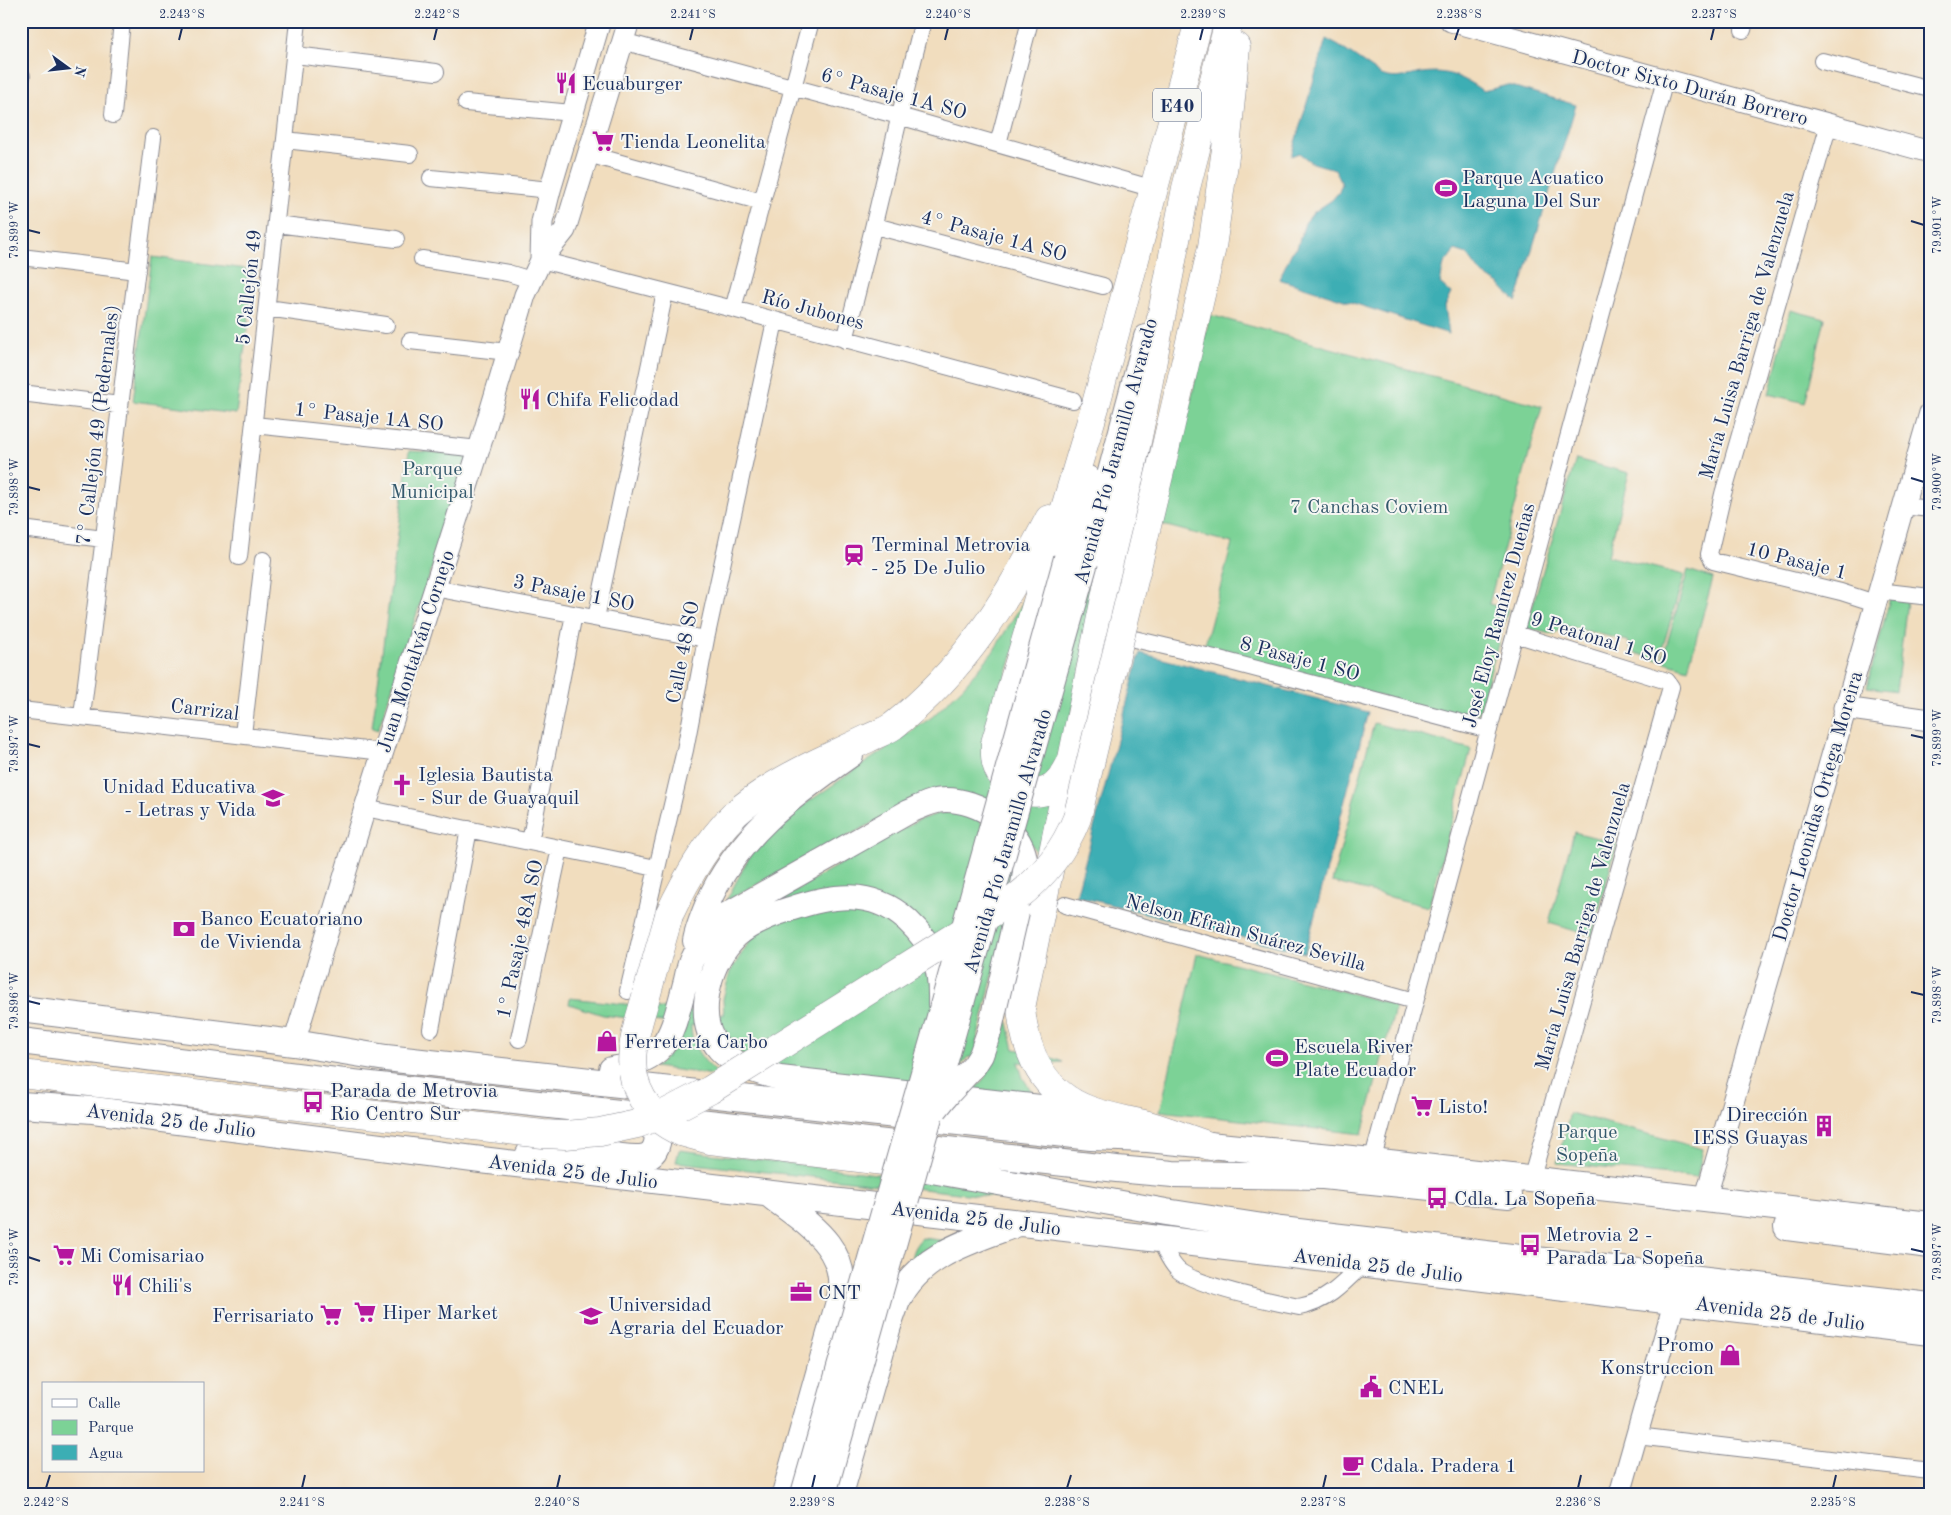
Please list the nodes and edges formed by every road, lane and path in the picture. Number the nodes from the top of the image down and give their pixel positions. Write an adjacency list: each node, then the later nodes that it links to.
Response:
1 (122, 21): 20 (street)
2 (298, 21): 12 (street, 5 Callejón 49)
3 (600, 21): 19 (street, Juan Montalván Cornejo)
4 (811, 21): 16 (street)
5 (923, 21): 21 (street)
6 (1030, 21): 25 (street)
7 (1199, 21): 31 (highway, E40)
8 (1229, 21): 30 (highway, E40)
9 (1237, 21): 104 (highway, bridge)
10 (1464, 23): 15 (street, Doctor Sixto Durán Borrero)
11 (625, 31): 16 (street, 6° Pasaje 1A SO); 28 (street, Juan Montalván Cornejo)
12 (294, 55): 14 (street); 24 (street, 5 Callejón 49)
13 (1822, 60): 17 (street)
14 (436, 72)
15 (1665, 80): 22 (street, Doctor Sixto Durán Borrero); 72 (street, José Eloy Ramírez Dueñas)
16 (792, 88): 21 (street, 6° Pasaje 1A SO); 33 (street)
17 (1930, 89)
18 (466, 103): 19 (street)
19 (572, 114): 32 (street, Juan Montalván Cornejo)
20 (113, 115)
21 (899, 116): 25 (street, 6° Pasaje 1A SO); 35 (street)
22 (1829, 124): 26 (street, Doctor Sixto Durán Borrero); 63 (street, María Luisa Barriga de Valenzuela)
23 (153, 138): 40 (street, 7° Callejón 49 (Pedernales))
24 (285, 140): 27 (street); 34 (street, 5 Callejón 49)
25 (998, 144): 31 (street, 6° Pasaje 1A SO)
26 (1930, 152)
27 (410, 154)
28 (588, 154): 33 (street); 39 (street, Juan Montalván Cornejo)
29 (431, 178): 32 (street)
30 (1186, 188): 65 (main road, Avenida Pío Jaramillo Alvarado); 71 (highway)
31 (1154, 189): 46 (highway, E40)
32 (550, 190): 39 (street, Juan Montalván Cornejo)
33 (762, 202): 45 (street)
34 (276, 224): 36 (street); 44 (street, 5 Callejón 49)
35 (875, 226): 42 (street, 4° Pasaje 1A SO); 49 (street)
36 (396, 239)
37 (21, 257): 40 (street)
38 (422, 259): 41 (street)
39 (541, 260): 41 (street, Juan Montalván Cornejo); 43 (street, Río Jubones)
40 (137, 271): 54 (street, 7° Callejón 49 (Pedernales))
41 (531, 280): 51 (street, Juan Montalván Cornejo)
42 (1103, 286)
43 (665, 292): 45 (street, Río Jubones); 70 (street)
44 (267, 308): 48 (street); 56 (street, 5 Callejón 49)
45 (733, 309): 47 (street, Río Jubones)
46 (1121, 312): 53 (highway); 65 (main road, Avenida Pío Jaramillo Alvarado)
47 (775, 321): 49 (street, Río Jubones); 73 (street, Calle 48 SO)
48 (386, 325)
49 (845, 340): 53 (street, Río Jubones)
50 (410, 341): 51 (street)
51 (508, 352): 57 (street, Juan Montalván Cornejo)
52 (21, 393): 54 (street)
53 (1084, 402): 80 (highway); 84 (highway)
54 (120, 405): 61 (street, 7° Callejón 49 (Pedernales))
55 (1930, 413): 58 (street, Doctor Leonidas Ortega Moreira)
56 (254, 426): 57 (street, 1° Pasaje 1A SO); 62 (street, 5 Callejón 49)
57 (479, 449): 66 (street, Juan Montalván Cornejo)
58 (1903, 506): 59 (street); 67 (street, Doctor Leonidas Ortega Moreira)
59 (1930, 509)
60 (21, 529): 61 (street)
61 (104, 539): 78 (street, 7° Callejón 49 (Pedernales))
62 (239, 557)
63 (1710, 559): 67 (street, 10 Pasaje 1)
64 (263, 560): 82 (street)
65 (1076, 560): 95 (main road, Avenida Pío Jaramillo Alvarado, bridge); 111 (main road, Avenida Pío Jaramillo Alvarado, bridge)
66 (434, 588): 69 (street, 3 Pasaje 1 SO); 83 (street, Juan Montalván Cornejo)
67 (1876, 597): 68 (street, 10 Pasaje 1); 75 (street, Doctor Leonidas Ortega Moreira)
68 (1930, 597)
69 (574, 614): 70 (street, 3 Pasaje 1 SO); 87 (street)
70 (596, 618): 73 (street, 3 Pasaje 1 SO)
71 (1099, 631): 81 (street, 8 Pasaje 1 SO); 84 (highway)
72 (1515, 634): 74 (street, 9 Peatonal 1 SO); 81 (street, José Eloy Ramírez Dueñas)
73 (706, 639): 89 (street, Calle 48 SO)
74 (1670, 683): 117 (street, María Luisa Barriga de Valenzuela)
75 (1846, 701): 76 (street); 79 (street); 119 (street, Doctor Leonidas Ortega Moreira)
76 (1930, 706)
77 (21, 710): 78 (street, Carrizal)
78 (82, 716): 82 (street, Carrizal)
79 (1930, 720)
80 (891, 727): 91 (main road); 114 (highway, bridge)
81 (1489, 730): 93 (street, José Eloy Ramírez Dueñas)
82 (243, 735): 83 (street, Carrizal)
83 (383, 752): 85 (street, Juan Montalván Cornejo)
84 (1074, 756): 110 (highway)
85 (365, 808): 86 (street); 101 (street, Juan Montalván Cornejo)
86 (469, 830): 87 (street); 98 (street)
87 (530, 842): 88 (street)
88 (560, 848): 89 (street); 99 (street, 1° Pasaje 48A SO)
89 (656, 868): 92 (street, Calle 48 SO)
90 (1065, 905): 93 (street, Nelson Efraìn Suárez Sevilla)
91 (691, 962): 103 (main road); 111 (main road, bridge)
92 (628, 991)
93 (1415, 1001): 115 (street, José Eloy Ramírez Dueñas)
94 (21, 1009): 96 (main road)
95 (940, 1013): 110 (main road, bridge); 134 (main road, Avenida Pío Jaramillo Alvarado, bridge)
96 (76, 1016): 97 (main road); 101 (main road)
97 (21, 1020)
98 (430, 1029)
99 (519, 1039)
100 (21, 1041): 109 (main road)
101 (294, 1043): 102 (main road)
102 (386, 1058): 105 (main road); 109 (main road)
103 (611, 1069): 105 (main road)
104 (21, 1074)
105 (558, 1078): 112 (main road)
106 (21, 1092): 108 (main road)
107 (21, 1105): 108 (main road, Avenida 25 de Julio)
108 (93, 1110): 113 (main road, Avenida 25 de Julio)
109 (596, 1110): 113 (main road); 116 (main road)
110 (1112, 1118): 112 (highway)
111 (928, 1124): 135 (main road, Avenida Pío Jaramillo Alvarado, bridge)
112 (1210, 1146): 115 (main road); 116 (main road)
113 (481, 1160): 118 (main road, Avenida 25 de Julio)
114 (882, 1161): 122 (main road, Avenida 25 de Julio)
115 (1372, 1161): 117 (main road)
116 (1323, 1176): 124 (main road)
117 (1531, 1180): 119 (main road)
118 (769, 1194): 120 (main road, Avenida 25 de Julio); 133 (main road)
119 (1705, 1200): 121 (main road)
120 (1020, 1223): 123 (main road, Avenida 25 de Julio); 136 (main road)
121 (1930, 1225)
122 (1281, 1230): 123 (main road); 126 (main road, Avenida 25 de Julio)
123 (1160, 1239): 125 (main road, Avenida 25 de Julio); 125 (street)
124 (1930, 1245)
125 (1364, 1263): 127 (main road, Avenida 25 de Julio)
126 (1806, 1291): 128 (main road, Avenida 25 de Julio); 129 (main road)
127 (1676, 1300): 129 (main road, Avenida 25 de Julio); 131 (street)
128 (1930, 1306)
129 (1872, 1324): 130 (main road, Avenida 25 de Julio)
130 (1930, 1332)
131 (1637, 1436): 132 (street); 137 (street)
132 (1930, 1471)
133 (785, 1494)
134 (803, 1494)
135 (824, 1494)
136 (840, 1494)
137 (1620, 1494)

